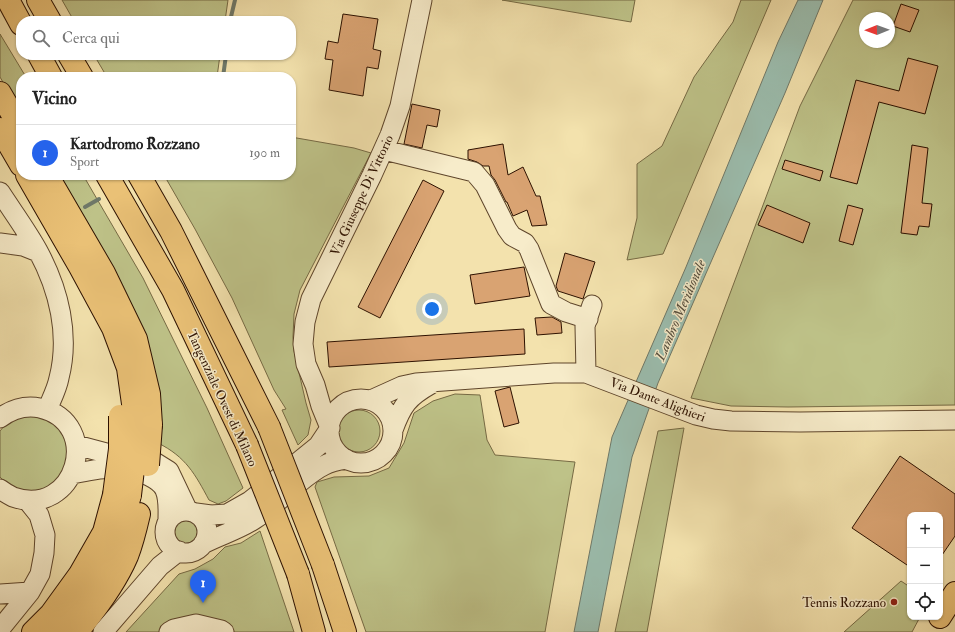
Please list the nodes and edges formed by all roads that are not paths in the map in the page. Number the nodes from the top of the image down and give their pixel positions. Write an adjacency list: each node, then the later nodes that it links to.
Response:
1 (8, 0): 5 (main road)
2 (38, 0): 6 (main road)
3 (43, 0): 7 (main road)
4 (422, 0): 15 (street, Via Giuseppe Di Vittorio)
5 (17, 16)
6 (47, 16)
7 (48, 16)
8 (42, 60): 10 (main road)
9 (72, 60): 11 (main road)
10 (48, 72)
11 (79, 72)
12 (0, 93): 13 (main road)
13 (16, 120)
14 (0, 129): 16 (main road)
15 (384, 150): 24 (street); 26 (street, Via Giuseppe Di Vittorio)
16 (16, 156)
17 (30, 180): 31 (main road)
18 (50, 180): 31 (main road)
19 (110, 180): 57 (main road, Tangenziale Ovest di Milano, bridge)
20 (142, 180): 58 (main road, Tangenziale Ovest di Milano, bridge)
21 (0, 192): 23 (street)
22 (0, 243): 23 (street)
23 (38, 252): 29 (street)
24 (586, 373): 25 (street, Via Dante Alighieri); 32 (street, Via Dante Alighieri)
25 (434, 382): 27 (street, Via Dante Alighieri); 34 (street, Via Dante Alighieri)
26 (315, 385): 28 (street); 33 (street, Via Giuseppe Di Vittorio)
27 (371, 400): 28 (street); 34 (street)
28 (347, 402): 33 (street)
29 (47, 410): 30 (street); 35 (street)
30 (0, 418)
31 (135, 419): 39 (main road, bridge); 39 (main road, bridge)
32 (955, 420)
33 (330, 428): 36 (street); 41 (street)
34 (393, 430): 36 (street)
35 (76, 445): 37 (street); 41 (street)
36 (346, 458): 43 (street)
37 (72, 474): 40 (street); 42 (street)
38 (0, 489): 40 (street)
39 (129, 497): 51 (main road); 52 (main road); 53 (main road)
40 (27, 500): 45 (street)
41 (192, 512): 42 (street); 43 (street)
42 (168, 520): 44 (street)
43 (203, 544): 44 (street)
44 (179, 551): 54 (street)
45 (30, 592): 47 (street); 50 (street)
46 (955, 593): 48 (main road)
47 (0, 594)
48 (943, 612)
49 (938, 620): 59 (main road)
50 (0, 630)
51 (33, 632)
52 (57, 632)
53 (77, 632)
54 (103, 632)
55 (169, 632): 56 (street)
56 (224, 632)
57 (314, 632)
58 (345, 632)
59 (932, 632)

